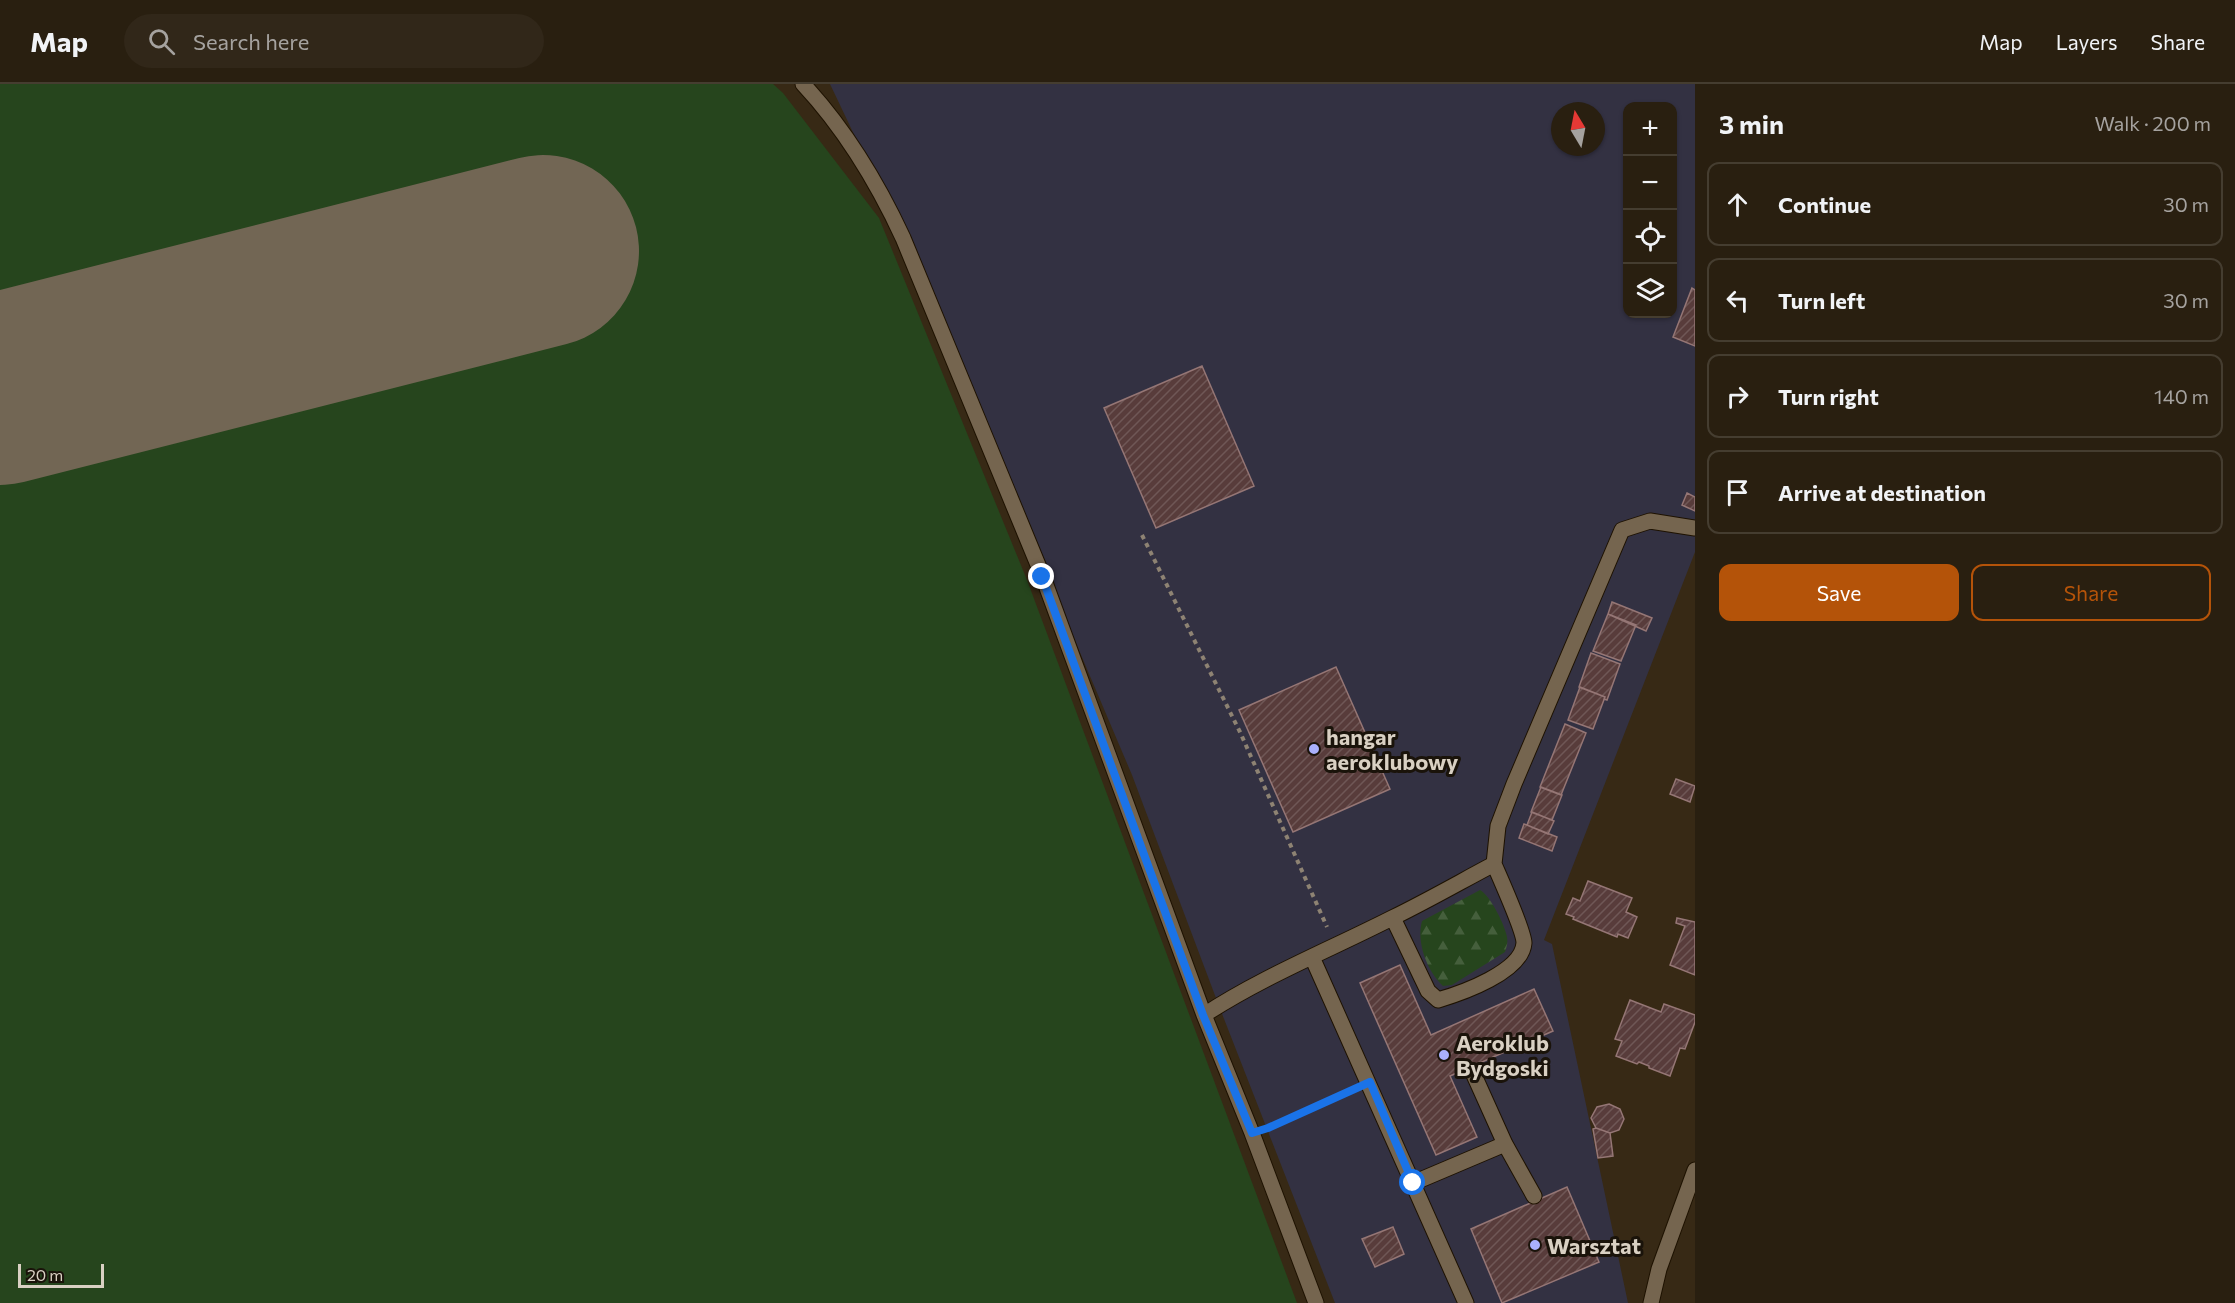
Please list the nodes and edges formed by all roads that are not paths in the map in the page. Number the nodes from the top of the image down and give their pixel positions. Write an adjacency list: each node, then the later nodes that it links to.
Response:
1 (802, 84): 6 (street)
2 (1695, 528): 3 (street)
3 (1494, 864): 4 (street); 4 (street)
4 (1394, 918): 5 (street)
5 (1312, 957): 6 (street); 10 (street)
6 (1203, 1015): 12 (street)
7 (1474, 1075): 8 (street)
8 (1505, 1144): 10 (street); 11 (street)
9 (1695, 1170): 14 (street)
10 (1413, 1183): 13 (street)
11 (1534, 1197)
12 (1316, 1303)
13 (1466, 1303)
14 (1651, 1303)

